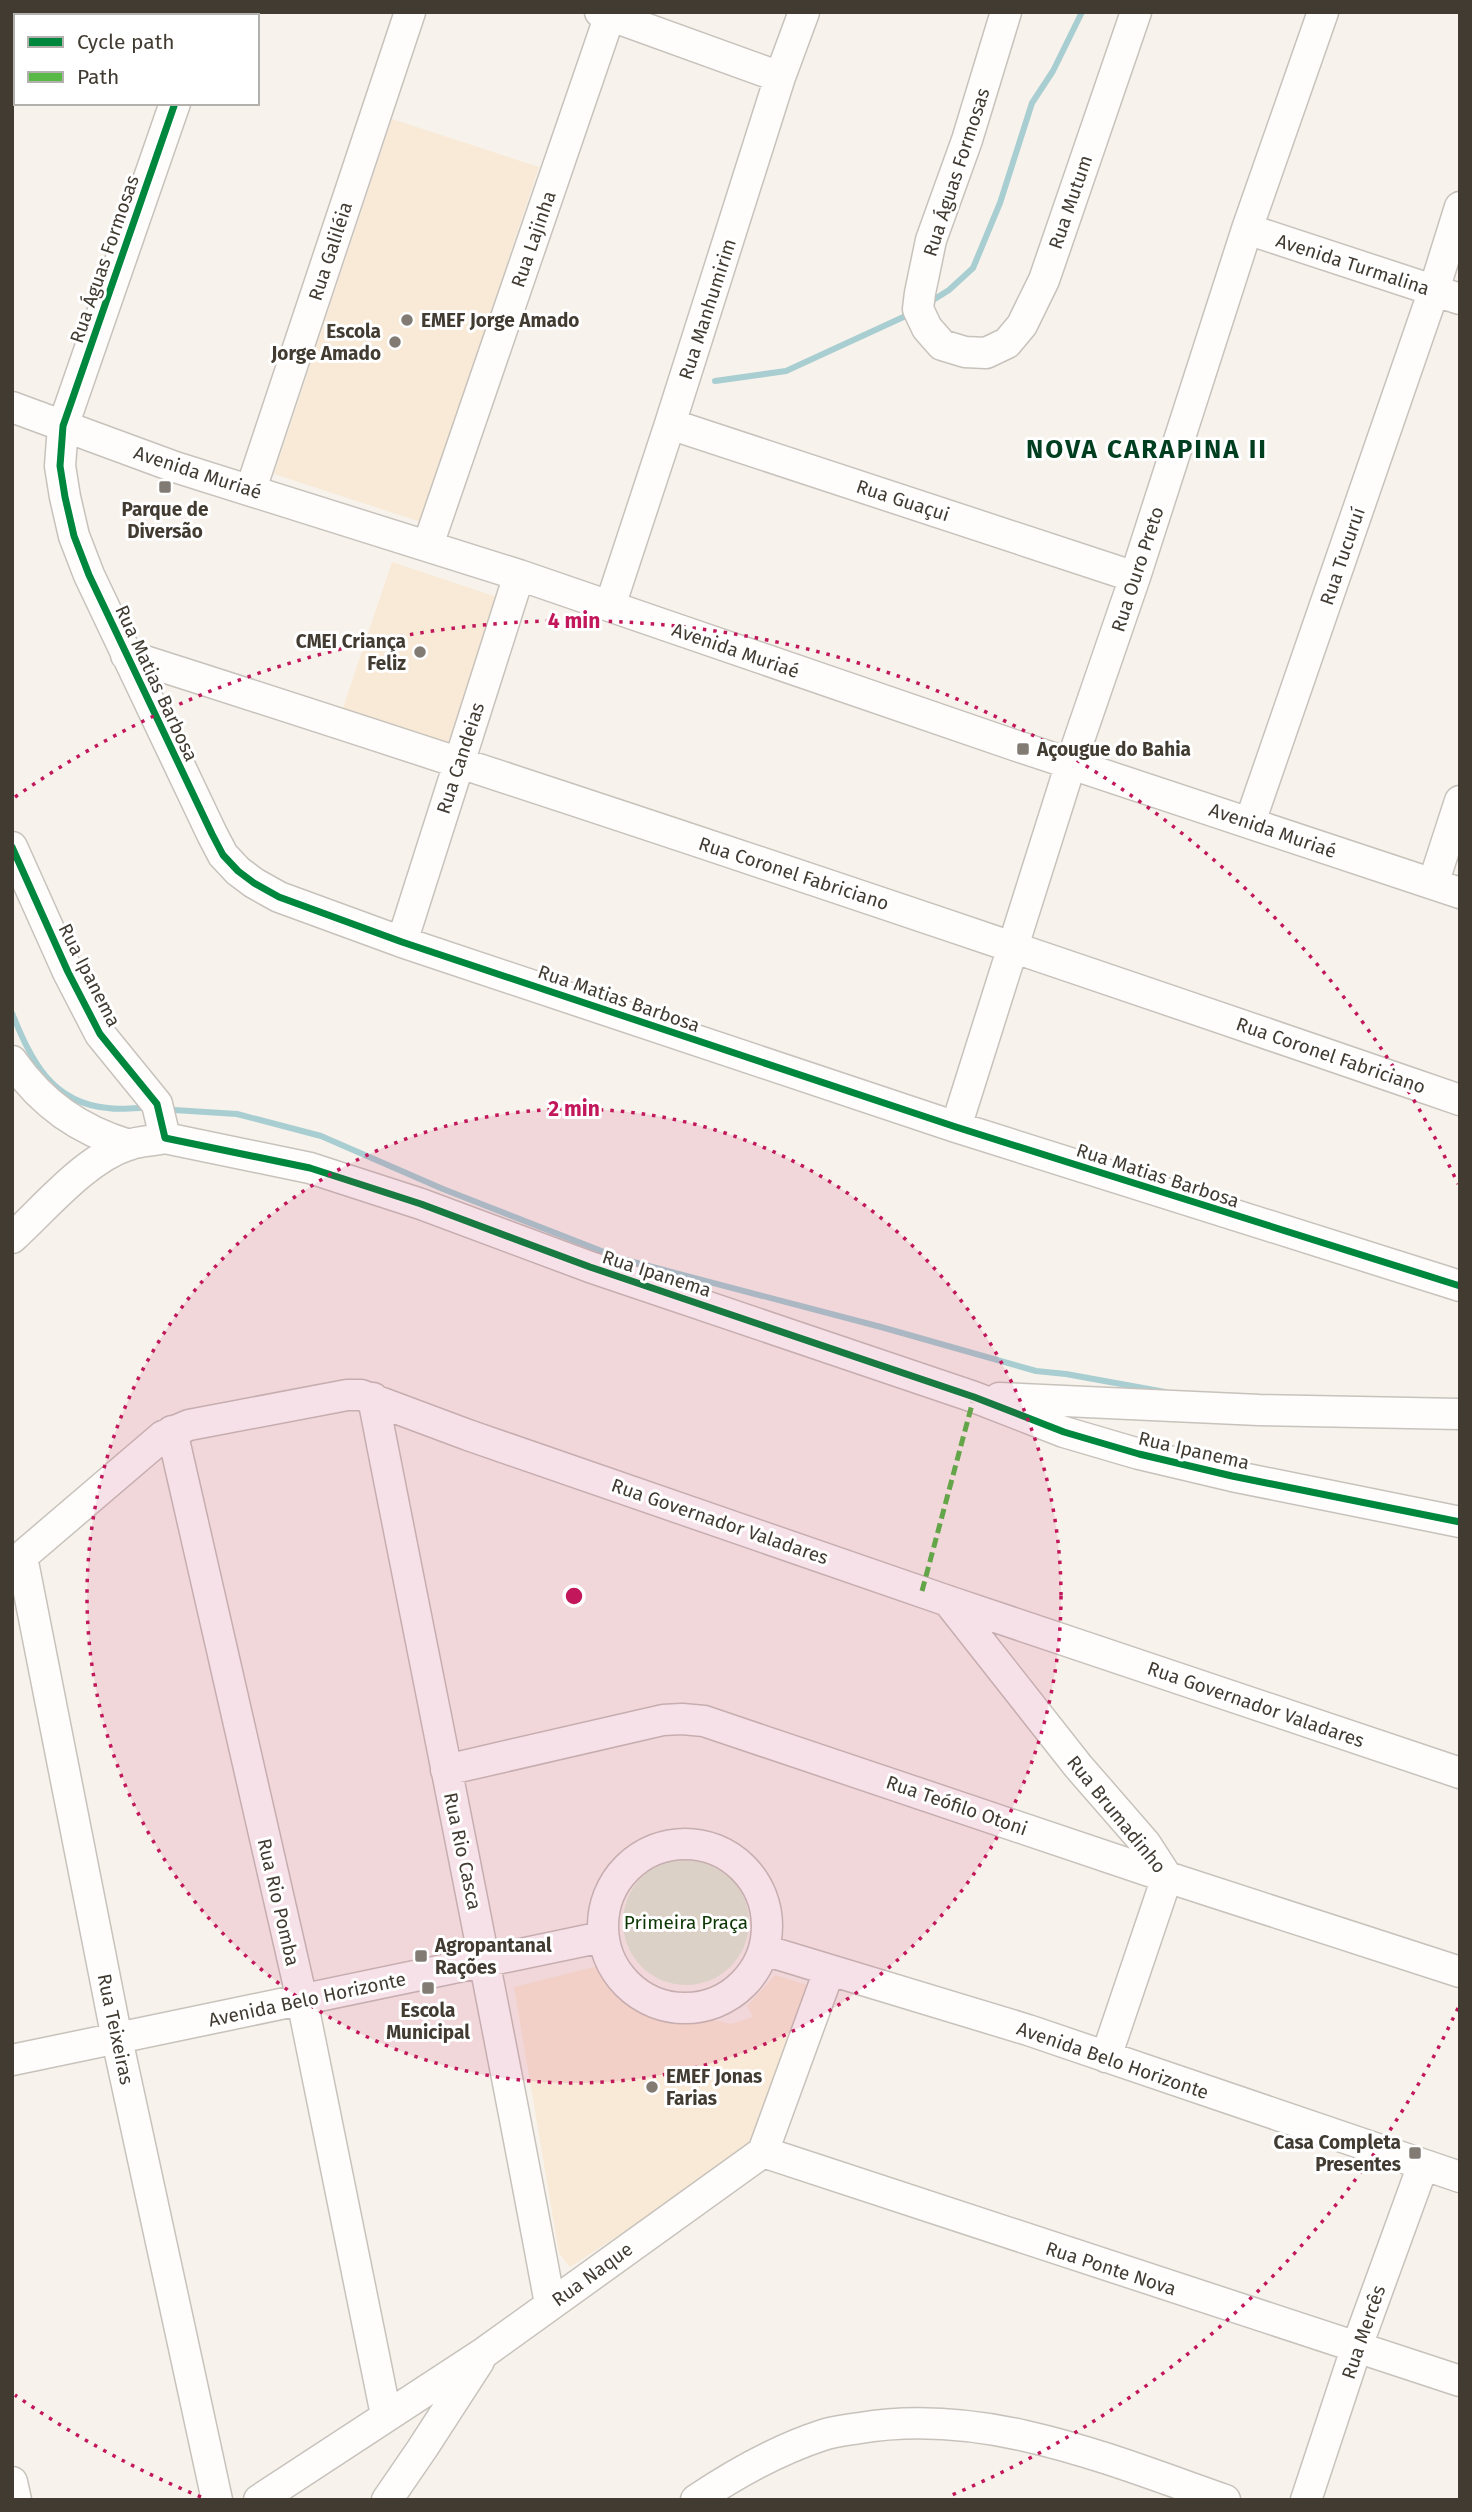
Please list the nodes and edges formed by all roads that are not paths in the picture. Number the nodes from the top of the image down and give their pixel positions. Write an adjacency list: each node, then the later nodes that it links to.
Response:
1 (410, 12): 16 (street, Rua Galiléia)
2 (804, 12): 7 (street, Rua Manhumirim)
3 (1006, 12): 12 (street, Rua Águas Formosas)
4 (1136, 12): 12 (street, Rua Mutum)
5 (1323, 12): 10 (street, Rua Ouro Preto)
6 (607, 13): 7 (street); 17 (street, Rua Lajinha)
7 (780, 77): 14 (street, Rua Manhumirim)
8 (174, 105): 15 (street, Rua Águas Formosas)
9 (1460, 207): 11 (street, Rua Tucuruí)
10 (1247, 229): 11 (street, Avenida Turmalina); 19 (street, Rua Ouro Preto)
11 (1447, 295): 25 (street, Rua Tucuruí)
12 (965, 352)
13 (12, 407): 15 (street, Avenida Muriaé)
14 (670, 424): 19 (street, Rua Guaçui); 20 (street, Rua Manhumirim)
15 (63, 426): 16 (street, Avenida Muriaé); 21 (street, Rua Matias Barbosa)
16 (251, 489): 17 (street, Avenida Muriaé)
17 (428, 545): 18 (street, Avenida Muriaé)
18 (519, 575): 20 (street, Avenida Muriaé); 22 (street, Rua Candeias)
19 (1135, 577): 23 (street, Rua Ouro Preto)
20 (610, 606): 23 (street, Avenida Muriaé)
21 (126, 655): 22 (street, Rua Coronel Fabriciano); 28 (street, Rua Matias Barbosa)
22 (458, 761): 28 (street, Rua Candeias); 29 (street, Rua Coronel Fabriciano)
23 (1071, 763): 25 (street, Avenida Muriaé); 29 (street, Rua Ouro Preto)
24 (1460, 801): 27 (street)
25 (1250, 822): 27 (street, Avenida Muriaé)
26 (12, 847): 33 (street, Rua Ipanema)
27 (1446, 888)
28 (402, 942): 32 (street, Rua Matias Barbosa)
29 (1013, 946): 31 (street, Rua Coronel Fabriciano); 32 (street, Rua Ouro Preto)
30 (12, 1061): 34 (street)
31 (1460, 1100)
32 (956, 1127): 36 (street, Rua Matias Barbosa)
33 (166, 1138): 34 (street); 37 (street, Rua Ipanema)
34 (129, 1144): 35 (street)
35 (12, 1238)
36 (1460, 1286)
37 (974, 1397): 39 (street); 41 (street, Rua Ipanema)
38 (373, 1398): 40 (street, Rua Governador Valadares); 43 (street, Rua Governador Valadares); 44 (street, Rua Rio Casca)
39 (1460, 1414)
40 (173, 1431): 42 (street, Rua Governador Valadares); 52 (street, Rua Rio Pomba)
41 (1460, 1522)
42 (17, 1561): 53 (street, Rua Teixeiras)
43 (948, 1601): 45 (street, Rua Governador Valadares); 46 (street, Rua Brumadinho)
44 (446, 1770): 46 (street, Rua Teófilo Otoni); 49 (street, Rua Rio Casca)
45 (1460, 1773)
46 (1167, 1877): 51 (street, Rua Teófilo Otoni); 54 (street, Rua Brumadinho)
47 (602, 1937): 48 (street); 48 (street); 49 (street, Avenida Belo Horizonte)
48 (764, 1950): 50 (street, Avenida Belo Horizonte)
49 (486, 1962): 52 (street, Avenida Belo Horizonte); 59 (street, Rua Rio Casca)
50 (829, 1971): 54 (street, Avenida Belo Horizonte); 56 (street)
51 (1460, 1972)
52 (302, 2000): 53 (street, Avenida Belo Horizonte); 63 (street, Rua Rio Pomba)
53 (117, 2039): 55 (street, Avenida Belo Horizonte); 66 (street, Rua Teixeiras)
54 (1106, 2057): 57 (street, Avenida Belo Horizonte)
55 (12, 2060)
56 (763, 2152): 59 (street, Rua Naque); 60 (street, Rua Ponte Nova)
57 (1423, 2165): 58 (street, Avenida Belo Horizonte); 60 (street, Rua Mercês)
58 (1460, 2177)
59 (550, 2304): 61 (street, Rua Naque)
60 (1356, 2348): 62 (street, Rua Ponte Nova); 71 (street, Rua Mercês)
61 (485, 2352): 63 (street, Rua Naque); 68 (street)
62 (1460, 2381)
63 (386, 2415): 67 (street, Rua Naque)
64 (12, 2482): 65 (street)
65 (16, 2500)
66 (217, 2500)
67 (259, 2500)
68 (387, 2500)
69 (696, 2500): 70 (street)
70 (1225, 2500)
71 (1306, 2500)

